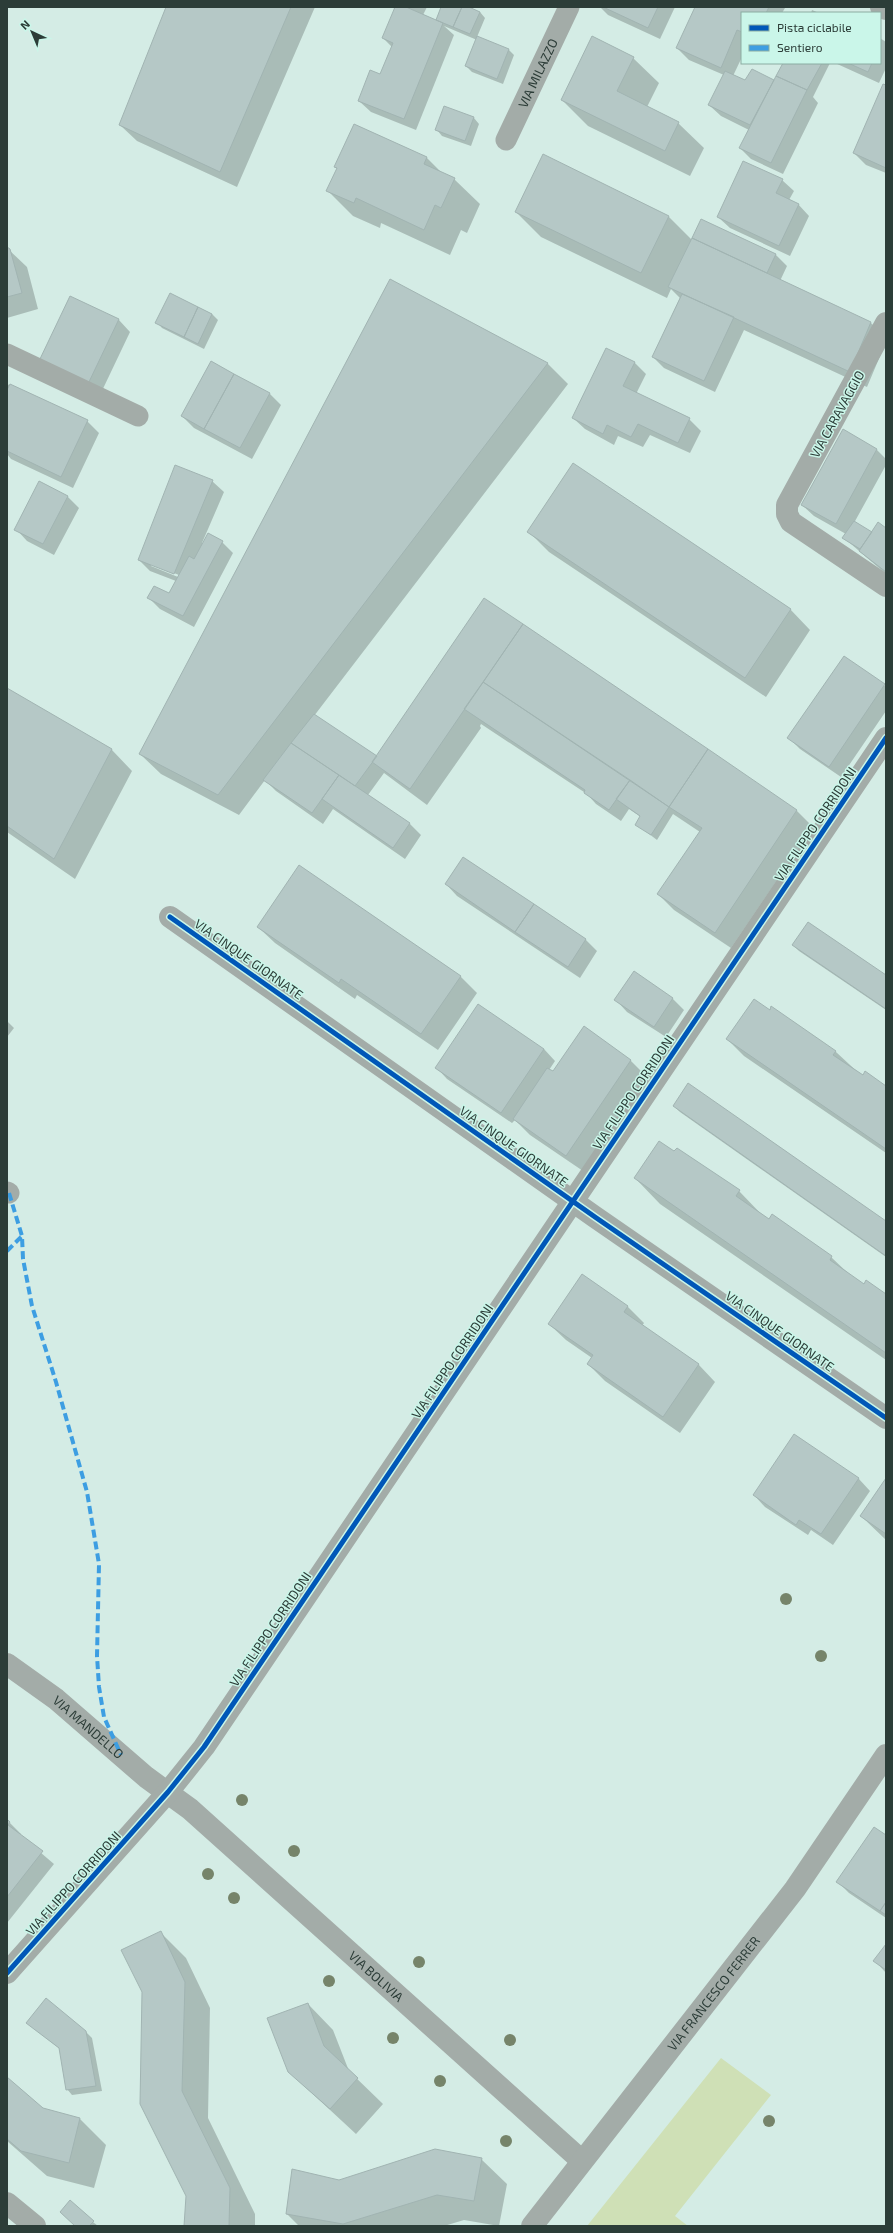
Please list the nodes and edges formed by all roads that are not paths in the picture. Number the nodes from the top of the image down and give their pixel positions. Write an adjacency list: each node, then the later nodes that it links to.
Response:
1 (569, 7): 4 (lane, VIA MILAZZO)
2 (881, 7): 3 (street)
3 (886, 9)
4 (506, 140)
5 (886, 323): 8 (street, VIA CARAVAGGIO)
6 (7, 354): 7 (lane)
7 (138, 416)
8 (886, 586)
9 (886, 738): 11 (street, VIA FILIPPO CORRIDONI)
10 (170, 917): 11 (street, VIA CINQUE GIORNATE)
11 (573, 1201): 12 (street, VIA CINQUE GIORNATE); 15 (street, VIA FILIPPO CORRIDONI)
12 (886, 1418)
13 (7, 1664): 15 (street, VIA MANDELLO)
14 (886, 1755): 17 (street, VIA FRANCESCO FERRER)
15 (168, 1792): 16 (street, VIA FILIPPO CORRIDONI); 17 (street, VIA BOLIVIA)
16 (7, 1973)
17 (582, 2161): 20 (street, VIA FRANCESCO FERRER)
18 (7, 2203): 19 (street)
19 (35, 2226)
20 (532, 2226)

